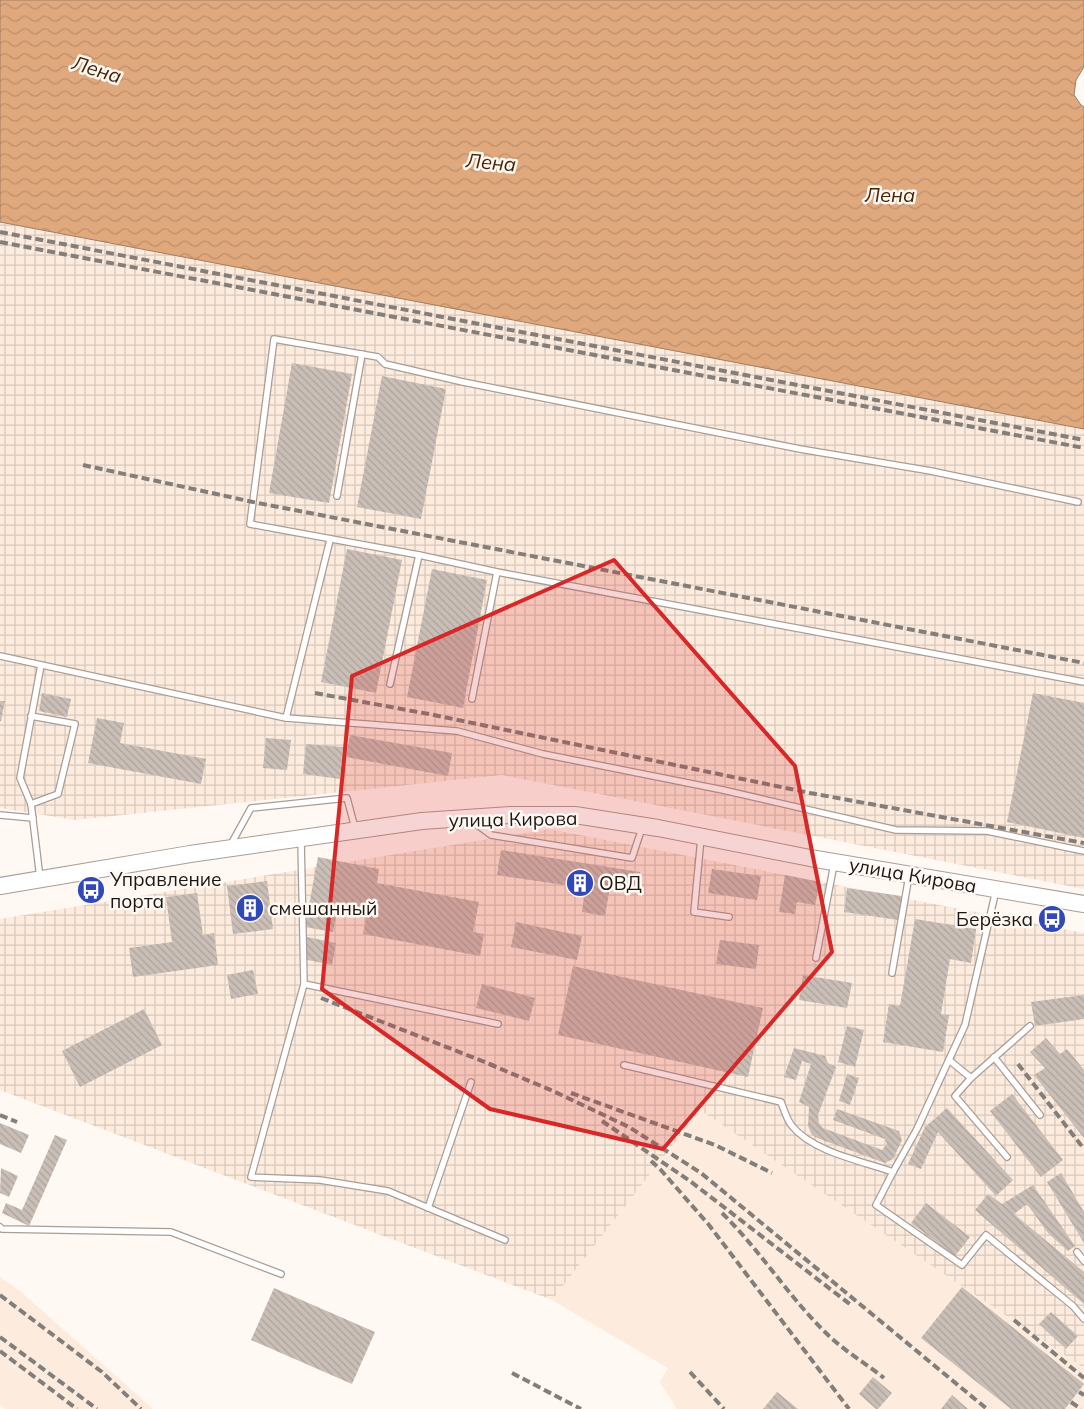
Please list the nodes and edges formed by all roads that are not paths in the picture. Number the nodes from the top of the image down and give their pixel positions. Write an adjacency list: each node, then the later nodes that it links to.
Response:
1 (362, 354): 2 (lane); 3 (lane); 4 (lane)
2 (337, 496)
3 (1078, 502)
4 (330, 540): 5 (lane); 13 (lane)
5 (419, 555): 6 (lane); 10 (lane)
6 (497, 572): 9 (lane); 11 (lane)
7 (0, 656): 8 (lane)
8 (41, 665): 12 (lane); 13 (lane)
9 (1084, 682)
10 (390, 684)
11 (472, 699)
12 (31, 716): 14 (lane); 14 (lane)
13 (286, 718): 23 (lane)
14 (31, 804): 16 (lane)
15 (0, 815): 16 (lane)
16 (33, 818): 26 (lane)
17 (468, 818): 18 (main road, улица Кирова); 18 (lane); 19 (main road, улица Кирова)
18 (642, 826): 20 (main road, улица Кирова)
19 (356, 830): 21 (main road, улица Кирова); 22 (lane)
20 (701, 836): 24 (main road, улица Кирова); 30 (lane)
21 (301, 837): 22 (main road, улица Кирова); 33 (lane)
22 (229, 848): 26 (main road, улица Кирова)
23 (1084, 851)
24 (834, 862): 25 (main road, улица Кирова); 31 (lane)
25 (910, 874): 28 (main road, улица Кирова); 32 (lane)
26 (40, 880): 27 (main road, улица Кирова)
27 (0, 886)
28 (996, 889): 29 (main road, улица Кирова); 37 (lane)
29 (1084, 904)
30 (729, 917)
31 (816, 958)
32 (892, 973)
33 (304, 984): 34 (lane); 44 (lane)
34 (498, 1024)
35 (1030, 1026): 36 (lane)
36 (994, 1057): 39 (lane); 41 (lane)
37 (948, 1060): 39 (lane); 43 (lane)
38 (624, 1065): 43 (lane)
39 (970, 1078): 42 (lane)
40 (471, 1082): 44 (lane)
41 (1040, 1115)
42 (1007, 1157)
43 (892, 1172): 50 (lane)
44 (428, 1208): 46 (lane)
45 (0, 1227): 49 (lane)
46 (505, 1240)
47 (1077, 1252): 48 (lane)
48 (1084, 1261)
49 (281, 1274)
50 (1084, 1319)

